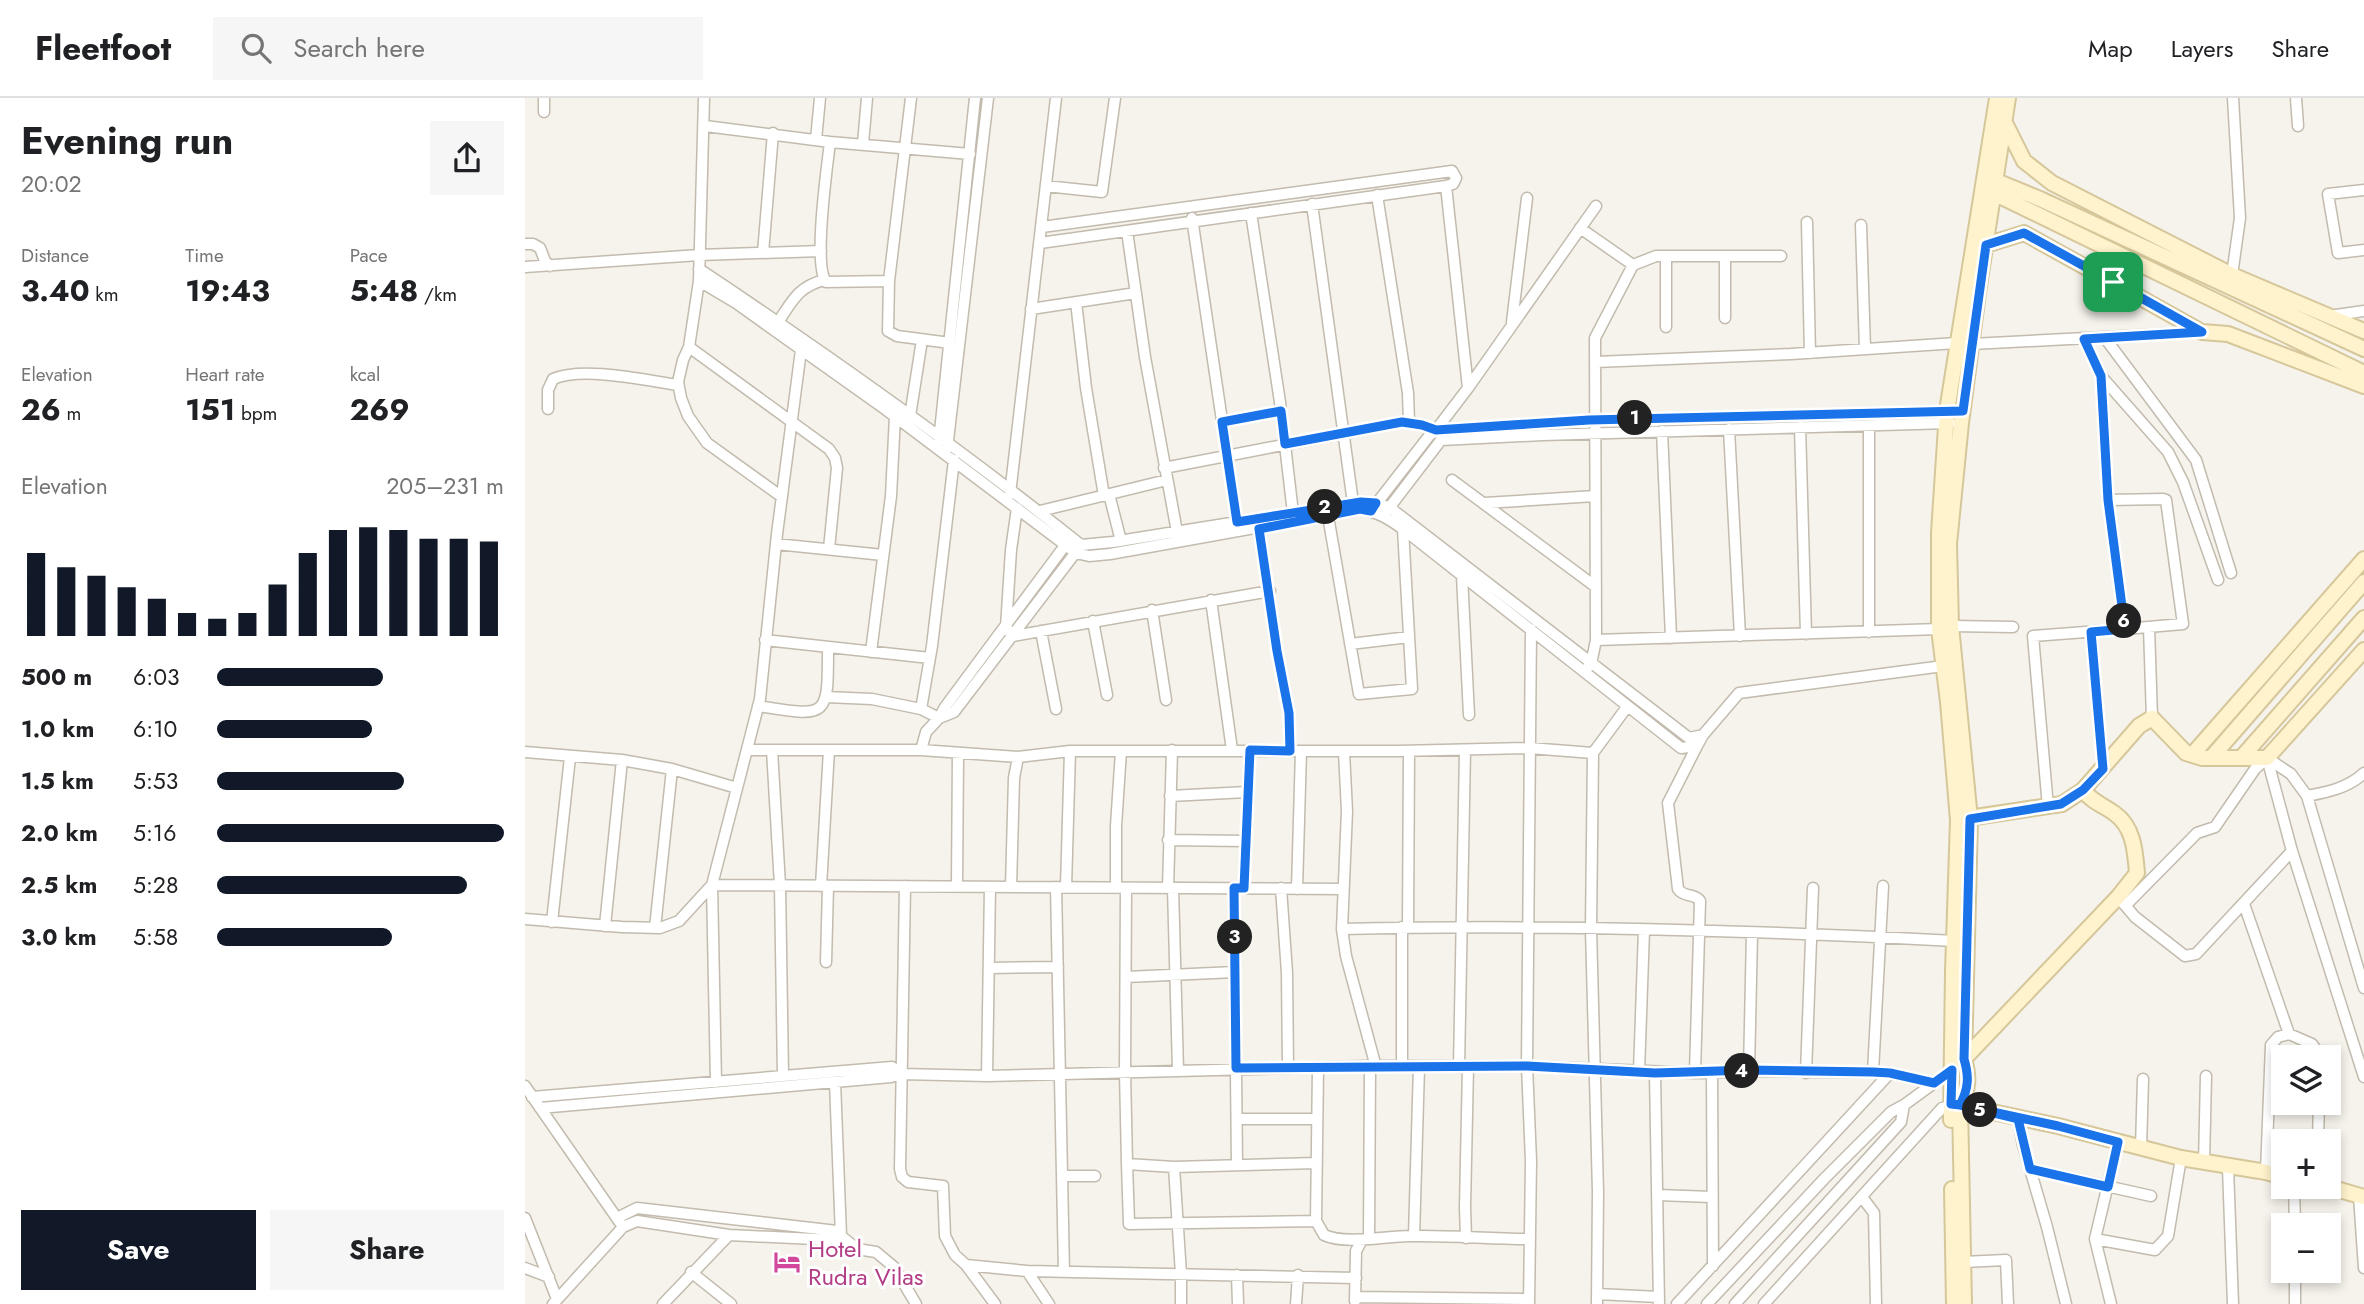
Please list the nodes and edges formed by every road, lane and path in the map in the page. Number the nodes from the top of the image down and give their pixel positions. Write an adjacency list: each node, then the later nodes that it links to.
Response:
1 (544, 98): 14 (street)
2 (704, 98): 16 (street)
3 (820, 98): 19 (street)
4 (867, 98): 21 (street)
5 (911, 98): 22 (street)
6 (975, 98): 24 (street)
7 (988, 98): 103 (street)
8 (1056, 98): 26 (street)
9 (1115, 98): 26 (street)
10 (1997, 98): 23 (street)
11 (2008, 98): 15 (street)
12 (2233, 98): 55 (street)
13 (2296, 98): 17 (street)
14 (544, 112)
15 (2005, 122): 23 (street); 55 (street)
16 (705, 126): 18 (street); 47 (street)
17 (2298, 126)
18 (773, 133): 19 (street); 46 (street)
19 (816, 140): 20 (street)
20 (830, 142): 21 (street); 45 (street)
21 (863, 144): 22 (street)
22 (905, 149): 24 (street); 58 (street)
23 (1994, 152): 25 (street)
24 (970, 154): 73 (street)
25 (1990, 185): 43 (street); 74 (street); 77 (street); 81 (street)
26 (1047, 186): 38 (street)
27 (1446, 186): 29 (street); 33 (street); 85 (street)
28 (2364, 190): 44 (street)
29 (1377, 195): 31 (street); 94 (street)
30 (1527, 198): 66 (street)
31 (1312, 204): 34 (street); 100 (street)
32 (1596, 206): 39 (street)
33 (1191, 208): 35 (street); 38 (street)
34 (1251, 214): 35 (street); 87 (street)
35 (1192, 222): 40 (street); 92 (street)
36 (1807, 222): 79 (street)
37 (1861, 225): 76 (street)
38 (1042, 226): 41 (street)
39 (1580, 228): 51 (street); 66 (street)
40 (1127, 231): 41 (street); 59 (street)
41 (1040, 243): 61 (street)
42 (525, 244): 52 (street)
43 (1986, 245): 69 (street); 74 (street)
44 (2364, 250)
45 (821, 251): 46 (street); 56 (street)
46 (763, 253): 47 (street)
47 (699, 255): 52 (street); 54 (street)
48 (1666, 256): 49 (street); 51 (street); 67 (street)
49 (1725, 256): 50 (street); 64 (street)
50 (1781, 256)
51 (1633, 265): 80 (street)
52 (550, 266): 53 (street)
53 (525, 267)
54 (699, 269): 57 (street); 65 (street)
55 (2232, 275): 63 (street)
56 (824, 280): 58 (street); 65 (street)
57 (699, 281): 75 (street); 78 (street)
58 (889, 281): 72 (street)
59 (1136, 293): 60 (street); 105 (street)
60 (1076, 302): 61 (street); 109 (street)
61 (1031, 309): 108 (street)
62 (2364, 311): 63 (street)
63 (2328, 316): 68 (street)
64 (1725, 318)
65 (778, 322): 89 (street)
66 (1512, 326): 85 (street)
67 (1667, 327)
68 (2364, 331)
69 (2202, 332): 70 (street); 84 (street)
70 (2105, 338): 71 (street); 132 (street)
71 (2084, 339): 74 (street); 82 (street)
72 (922, 340): 73 (street); 89 (street)
73 (950, 343): 103 (street)
74 (1965, 344): 76 (street); 90 (street)
75 (689, 347): 83 (street); 93 (street)
76 (1865, 349): 79 (street)
77 (2364, 349)
78 (801, 350): 88 (street); 93 (street)
79 (1810, 352): 80 (street)
80 (1595, 362): 91 (street)
81 (2364, 373)
82 (2101, 376): 112 (street); 134 (street)
83 (678, 385): 86 (street); 111 (street)
84 (2364, 386)
85 (1468, 387): 101 (street)
86 (548, 409)
87 (1281, 411): 92 (street); 102 (street)
88 (895, 416): 103 (street); 130 (street)
89 (910, 416): 103 (street)
90 (1954, 417): 91 (street); 95 (street); 145 (street)
91 (1594, 419): 99 (street); 101 (street)
92 (1222, 422): 104 (street)
93 (793, 423): 111 (street); 128 (street)
94 (1409, 423): 100 (street); 101 (street)
95 (1870, 426): 96 (street); 150 (street)
96 (1800, 427): 97 (street); 152 (street)
97 (1729, 429): 98 (street); 153 (street)
98 (1662, 431): 99 (street); 155 (street)
99 (1594, 433): 101 (street); 110 (street)
100 (1344, 434): 102 (street); 113 (street)
101 (1439, 435): 116 (street); 118 (street)
102 (1285, 444): 104 (street); 119 (street)
103 (945, 449): 108 (street); 115 (street); 162 (street)
104 (1227, 456): 105 (street); 121 (street)
105 (1164, 468): 106 (street)
106 (1167, 480): 109 (street); 124 (street)
107 (1452, 480): 114 (street)
108 (1010, 490): 115 (street); 117 (street)
109 (1107, 495): 117 (street); 126 (street)
110 (1595, 496): 114 (street); 136 (street)
111 (782, 497): 127 (street)
112 (2108, 500): 144 (street); 146 (street)
113 (1353, 503): 116 (street); 119 (street)
114 (1485, 503): 136 (street)
115 (1013, 505): 125 (street); 147 (street)
116 (1374, 507): 118 (street); 120 (street)
117 (1040, 511): 125 (street)
118 (1387, 512): 123 (street); 141 (street)
119 (1293, 513): 121 (street)
120 (1328, 516): 122 (street); 158 (street)
121 (1237, 522): 124 (street)
122 (1259, 529): 129 (street); 137 (street)
123 (1403, 529): 133 (street); 154 (street)
124 (1177, 532): 126 (street)
125 (1069, 541): 129 (street); 147 (street)
126 (1121, 541): 129 (street)
127 (776, 544): 128 (street); 156 (street)
128 (829, 549): 130 (street)
129 (1079, 549): 147 (street)
130 (883, 555): 161 (street)
131 (2364, 559): 194 (street)
132 (2231, 573)
133 (1462, 576): 149 (street); 172 (street)
134 (2218, 580)
135 (2364, 582): 198 (street)
136 (1596, 587): 157 (street)
137 (1269, 590): 138 (street); 188 (street)
138 (1211, 600): 139 (street); 183 (street)
139 (1152, 610): 142 (street); 167 (street)
140 (2364, 618): 197 (street)
141 (1533, 620): 149 (street); 164 (street)
142 (1093, 621): 148 (street); 165 (street)
143 (2013, 627): 145 (street)
144 (2149, 627): 146 (street); 174 (street)
145 (1945, 628): 150 (street); 163 (street); 210 (street)
146 (2125, 629): 151 (street)
147 (1009, 631): 148 (street); 173 (street)
148 (1041, 631): 171 (street)
149 (1531, 631): 164 (street); 177 (street)
150 (1869, 632): 152 (street)
151 (2091, 632): 202 (street); 209 (street)
152 (1806, 634): 153 (street)
153 (1740, 636): 155 (street)
154 (1409, 638): 158 (street); 158 (street)
155 (1671, 638): 157 (street)
156 (765, 640): 159 (street); 168 (street)
157 (1596, 640): 164 (street)
158 (1350, 644)
159 (828, 648): 161 (street); 166 (street)
160 (2364, 650): 199 (street)
161 (871, 652): 162 (street)
162 (930, 659): 170 (street)
163 (1943, 666): 175 (street); 210 (street)
164 (1587, 668): 169 (street); 175 (street)
165 (1107, 695)
166 (826, 697): 168 (street); 170 (street)
167 (1166, 700)
168 (758, 706): 178 (street)
169 (1627, 707): 176 (street); 193 (street)
170 (921, 709): 173 (street)
171 (1056, 709)
172 (1469, 715)
173 (939, 718): 181 (street)
174 (2152, 718): 194 (street); 202 (street)
175 (1703, 735): 176 (street)
176 (1697, 746): 242 (street)
177 (1529, 748): 185 (street); 193 (street); 236 (street)
178 (748, 750): 179 (street); 204 (street)
179 (772, 750): 180 (street); 215 (street)
180 (829, 750): 181 (street); 216 (street)
181 (921, 750): 192 (street)
182 (1172, 750): 183 (street); 187 (street); 207 (street)
183 (1232, 750): 184 (street)
184 (1250, 750): 188 (street); 206 (street)
185 (1465, 750): 189 (street); 238 (street)
186 (1070, 751): 187 (street); 196 (street); 222 (street)
187 (1121, 751): 223 (street)
188 (1295, 751): 191 (street); 228 (street)
189 (1409, 751): 191 (street); 235 (street)
190 (525, 752): 195 (street)
191 (1344, 752): 229 (street)
192 (958, 753): 196 (street); 219 (street)
193 (1593, 753): 240 (street)
194 (2192, 755): 198 (street)
195 (570, 757): 200 (street); 233 (street)
196 (1018, 757): 221 (street)
197 (2242, 757): 198 (street); 199 (street)
198 (2211, 758)
199 (2267, 758): 208 (street); 213 (street); 230 (street)
200 (622, 760): 201 (street); 234 (street)
201 (673, 769): 204 (street); 237 (street)
202 (2103, 769): 205 (street)
203 (2364, 774): 208 (street)
204 (737, 788): 214 (street)
205 (2083, 790): 209 (street); 230 (street)
206 (1247, 792): 207 (street); 212 (street)
207 (1170, 796): 211 (street)
208 (2307, 796): 253 (street)
209 (2048, 807): 210 (street)
210 (1964, 819): 246 (street); 256 (street)
211 (1168, 840): 212 (street); 224 (street)
212 (1245, 841): 225 (street)
213 (2292, 851): 231 (street); 282 (street)
214 (712, 885): 215 (street); 237 (street); 284 (street)
215 (780, 886): 216 (street); 279 (street)
216 (824, 886): 217 (street); 247 (street)
217 (905, 886): 219 (street); 278 (street)
218 (1883, 886): 245 (street)
219 (957, 887): 220 (street)
220 (990, 887): 221 (street); 249 (street)
221 (1011, 887): 222 (street)
222 (1061, 887): 223 (street); 248 (street)
223 (1121, 888): 224 (street); 252 (street)
224 (1171, 888): 225 (street); 251 (street)
225 (1239, 888): 226 (street); 250 (street)
226 (1281, 888): 228 (street); 263 (street)
227 (1813, 888): 244 (street)
228 (1297, 889): 229 (street)
229 (1343, 889): 239 (street)
230 (2122, 901): 231 (street); 256 (street)
231 (2244, 904): 254 (street)
232 (525, 919): 233 (street)
233 (552, 922): 234 (street)
234 (605, 926): 237 (street)
235 (1405, 927): 238 (street); 239 (street); 259 (street)
236 (1529, 927): 238 (street); 240 (street); 258 (street)
237 (655, 928)
238 (1463, 928): 261 (street)
239 (1342, 929): 257 (street)
240 (1591, 929): 241 (street); 265 (street)
241 (1644, 930): 242 (street); 270 (street)
242 (1700, 932): 243 (street); 274 (street)
243 (1752, 933): 244 (street); 267 (street)
244 (1813, 935): 245 (street); 276 (street)
245 (1881, 937): 246 (street); 271 (street)
246 (1955, 941): 268 (street)
247 (826, 962)
248 (1058, 967): 249 (street); 272 (street)
249 (989, 968): 280 (street)
250 (1235, 972): 251 (street); 262 (street)
251 (1175, 974): 252 (street); 266 (street)
252 (1126, 976): 269 (street)
253 (2364, 988)
254 (2289, 1034): 255 (street); 305 (street)
255 (2313, 1045)
256 (1964, 1059): 268 (street); 290 (street)
257 (1373, 1066): 259 (street); 264 (street); 324 (street)
258 (1527, 1066): 261 (street); 265 (street); 326 (street)
259 (1402, 1067): 260 (street)
260 (1419, 1067): 261 (street); 322 (street)
261 (1463, 1067): 323 (street)
262 (1236, 1068): 263 (street); 266 (street); 292 (street)
263 (1288, 1068): 264 (street)
264 (1318, 1068): 293 (street)
265 (1593, 1069): 270 (street); 341 (street)
266 (1178, 1070): 269 (street)
267 (1749, 1070): 275 (street); 276 (street)
268 (1952, 1070): 286 (street); 290 (street)
269 (1125, 1072): 272 (street); 300 (street)
270 (1639, 1072): 273 (street)
271 (1873, 1072): 276 (street); 277 (street)
272 (1060, 1073): 280 (street); 307 (street)
273 (1655, 1073): 274 (street); 311 (street)
274 (1695, 1073): 275 (street)
275 (1711, 1073): 315 (street)
276 (1806, 1073)
277 (1890, 1073): 286 (street); 329 (street)
278 (901, 1074): 279 (street); 280 (street); 285 (street); 328 (street)
279 (783, 1076): 284 (street)
280 (987, 1076)
281 (2206, 1076): 299 (street)
282 (2364, 1077)
283 (2143, 1079): 296 (street)
284 (716, 1082): 288 (street)
285 (835, 1082): 291 (street); 321 (street)
286 (1934, 1083): 289 (street)
287 (525, 1086): 288 (street)
288 (533, 1097): 291 (street)
289 (1904, 1105): 355 (street); 356 (street)
290 (1956, 1105): 294 (street); 314 (street); 327 (street); 359 (street)
291 (540, 1108): 318 (street)
292 (1237, 1119): 293 (street); 301 (street)
293 (1317, 1119): 298 (street)
294 (2018, 1119): 295 (street); 304 (street)
295 (2118, 1142): 296 (street); 309 (street)
296 (2141, 1148): 297 (street)
297 (2181, 1158): 299 (street); 325 (street)
298 (1317, 1163): 301 (street); 317 (street)
299 (2204, 1163): 303 (street)
300 (1127, 1164): 302 (street); 319 (street)
301 (1237, 1165): 302 (street)
302 (1174, 1167): 319 (street)
303 (2228, 1168): 305 (street); 364 (street)
304 (2030, 1169): 309 (street); 362 (street)
305 (2266, 1172): 306 (street)
306 (2271, 1173)
307 (1062, 1176): 308 (street); 334 (street)
308 (1095, 1176)
309 (2108, 1187): 312 (street); 325 (street)
310 (2341, 1190): 313 (street)
311 (1658, 1195): 315 (street); 342 (street)
312 (2151, 1196)
313 (2362, 1196): 331 (street)
314 (1862, 1197): 357 (street); 358 (street)
315 (1711, 1198): 329 (street)
316 (525, 1217): 338 (street)
317 (1315, 1221): 319 (street); 324 (street)
318 (620, 1222): 320 (street); 321 (street); 343 (street)
319 (1177, 1225): 335 (street)
320 (729, 1236): 321 (street); 333 (street)
321 (841, 1236): 348 (street)
322 (1415, 1236): 323 (street); 324 (street)
323 (1466, 1238): 326 (street)
324 (1366, 1239): 339 (street)
325 (2095, 1239): 363 (street)
326 (1530, 1240): 345 (street)
327 (1963, 1262): 360 (street); 361 (street)
328 (966, 1265): 332 (street); 349 (street)
329 (1713, 1265): 354 (street)
330 (525, 1268): 338 (street)
331 (2364, 1268)
332 (1027, 1271): 334 (street); 350 (street)
333 (691, 1272): 346 (street); 347 (street)
334 (1064, 1272): 335 (street)
335 (1181, 1274): 336 (street); 351 (street)
336 (1237, 1275): 337 (street); 352 (street)
337 (1298, 1275): 339 (street); 353 (street)
338 (549, 1277): 343 (street)
339 (1356, 1278): 344 (street)
340 (2295, 1283): 365 (street)
341 (1597, 1299): 342 (street)
342 (1659, 1300)
343 (555, 1301)
344 (1355, 1301): 345 (street)
345 (1529, 1301)
346 (663, 1304)
347 (730, 1304)
348 (916, 1304)
349 (995, 1304)
350 (1049, 1304)
351 (1181, 1304)
352 (1238, 1304)
353 (1296, 1304)
354 (1677, 1304)
355 (1707, 1304)
356 (1735, 1304)
357 (1764, 1304)
358 (1876, 1304)
359 (1954, 1304)
360 (1964, 1304)
361 (2008, 1304)
362 (2066, 1304)
363 (2111, 1304)
364 (2233, 1304)
365 (2295, 1304)

